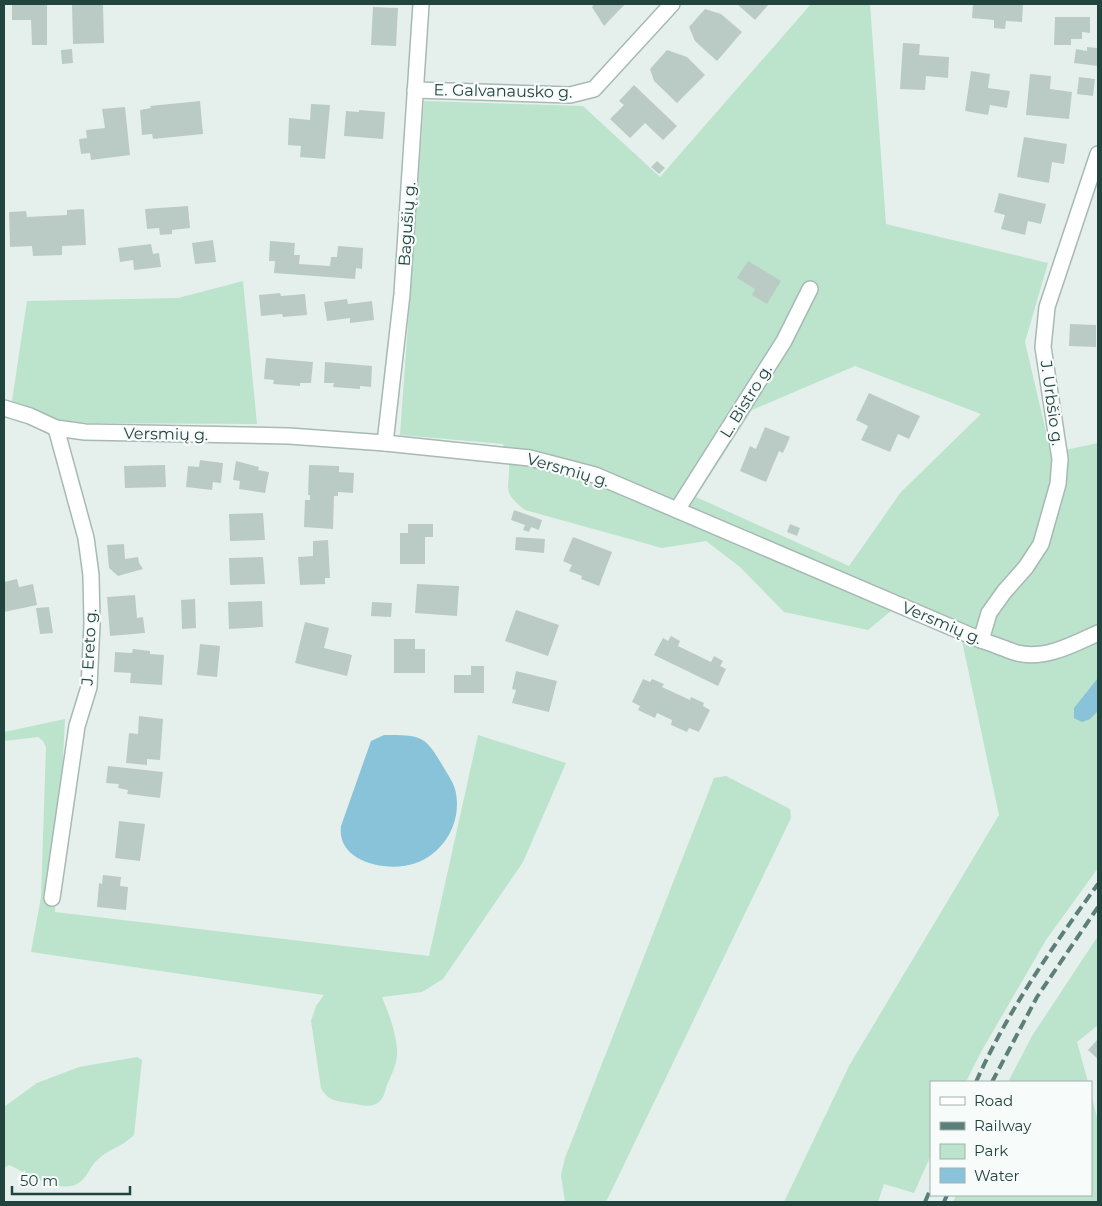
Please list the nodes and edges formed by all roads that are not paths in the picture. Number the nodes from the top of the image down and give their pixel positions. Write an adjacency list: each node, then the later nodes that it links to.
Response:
1 (421, 4): 3 (street, Bagušių g.)
2 (672, 4): 3 (street, E. Galvanausko g.)
3 (416, 90): 8 (street, Bagušių g.)
4 (1098, 154): 11 (street, J. Urbšio g.)
5 (810, 289): 9 (street, L. Bistro g.)
6 (4, 408): 7 (street, Versmių g.)
7 (56, 428): 8 (street, Versmių g.); 12 (street, J. Ereto g.)
8 (385, 443): 9 (street, Versmių g.)
9 (677, 510): 11 (street, Versmių g.)
10 (1098, 633): 11 (street, Versmių g.)
11 (981, 640)
12 (52, 898)

